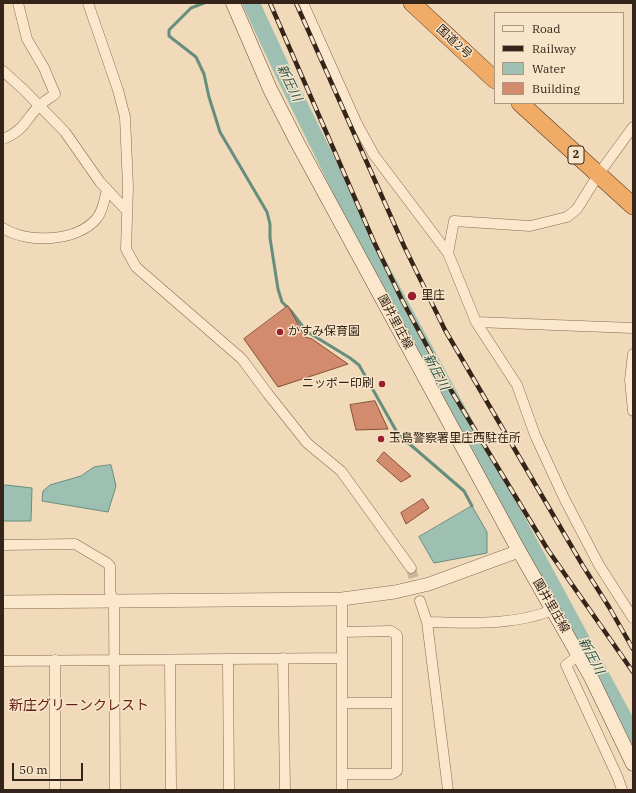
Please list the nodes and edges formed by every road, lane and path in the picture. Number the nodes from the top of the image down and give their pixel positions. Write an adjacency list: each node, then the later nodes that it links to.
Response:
1 (18, 3): 9 (street)
2 (88, 3): 15 (street)
3 (233, 3): 23 (main road, 園井里庄線)
4 (303, 3): 17 (street)
5 (412, 3): 7 (highway, 国道2号)
6 (3, 71): 9 (street)
7 (494, 79)
8 (521, 104): 12 (highway, 2)
9 (39, 106): 11 (street); 13 (street)
10 (633, 127): 12 (street)
11 (3, 139)
12 (598, 175): 14 (highway, 2); 17 (street)
13 (107, 189): 15 (street); 16 (street)
14 (633, 206)
15 (127, 211): 24 (street)
16 (3, 228)
17 (448, 253): 18 (street)
18 (476, 322): 19 (street); 30 (street)
19 (633, 328)
20 (633, 354): 21 (street)
21 (633, 411)
22 (3, 545): 27 (street)
23 (518, 551): 25 (street); 29 (main road, 園井里庄線)
24 (411, 568)
25 (342, 599): 27 (street); 32 (street)
26 (420, 600): 31 (street)
27 (114, 601): 28 (street); 37 (street)
28 (3, 602)
29 (553, 610): 31 (street); 33 (main road, 園井里庄線)
30 (633, 618)
31 (427, 622): 51 (street)
32 (342, 632): 35 (street); 42 (street)
33 (579, 655): 43 (main road, 園井里庄線); 52 (street)
34 (283, 658): 35 (street); 39 (street); 49 (street)
35 (341, 658): 41 (street)
36 (55, 660): 37 (street); 40 (street); 45 (street)
37 (114, 660): 38 (street); 46 (street)
38 (170, 660): 39 (street); 47 (street)
39 (228, 660): 48 (street)
40 (3, 661)
41 (342, 703): 42 (street); 44 (street)
42 (397, 703): 44 (street)
43 (633, 764)
44 (342, 774): 50 (street)
45 (54, 790)
46 (115, 790)
47 (171, 790)
48 (229, 790)
49 (285, 790)
50 (342, 790)
51 (448, 790)
52 (622, 790)

